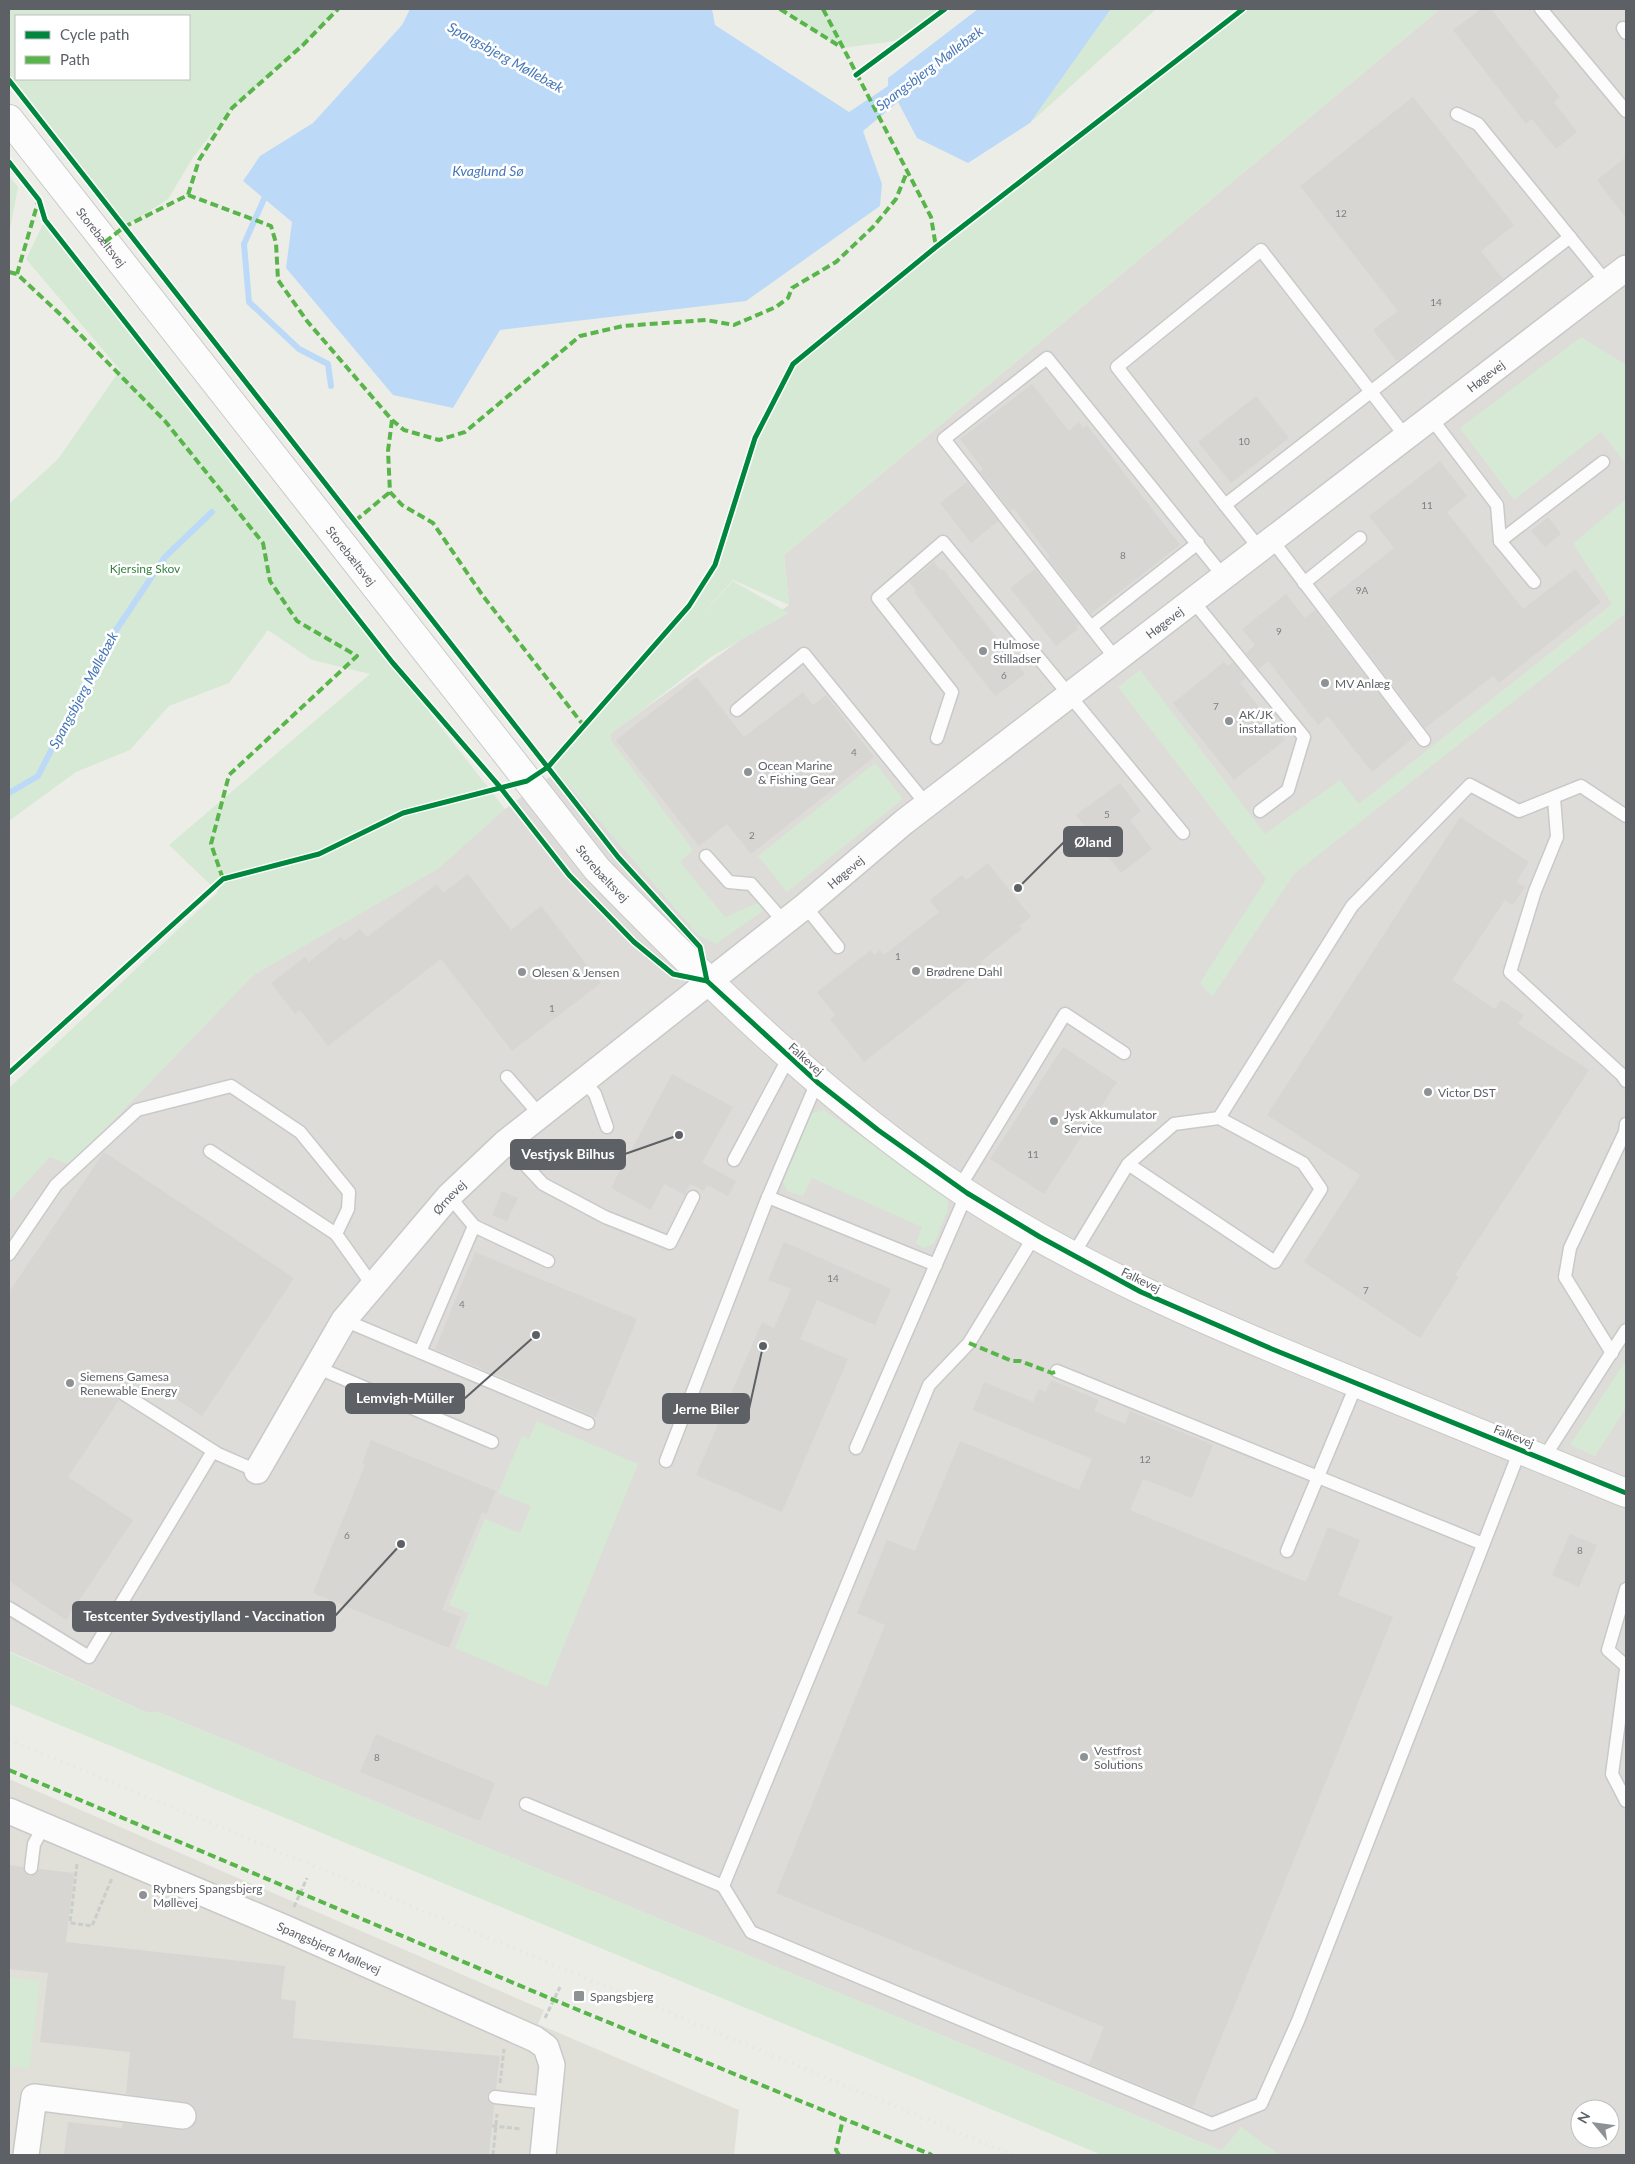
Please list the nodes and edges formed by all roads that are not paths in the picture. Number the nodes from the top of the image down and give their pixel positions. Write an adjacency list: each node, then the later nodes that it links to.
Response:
1 (1541, 9): 2 (lane)
2 (1626, 111)
3 (1457, 114): 5 (lane)
4 (9, 119): 36 (street, Storebæltsvej)
5 (1570, 238): 7 (lane); 8 (lane)
6 (1626, 268): 7 (street, Høgevej)
7 (1607, 283): 9 (street, Høgevej)
8 (1372, 392): 10 (lane); 12 (lane); 12 (lane)
9 (1431, 418): 10 (street, Høgevej); 14 (lane)
10 (1406, 437): 16 (street, Høgevej)
11 (1603, 462): 14 (lane)
12 (1225, 505): 16 (lane)
13 (1360, 538): 19 (lane)
14 (1500, 541): 18 (lane)
15 (1198, 543): 17 (lane); 21 (lane); 21 (lane)
16 (1266, 545): 17 (street, Høgevej); 19 (lane)
17 (1224, 577): 20 (street, Høgevej)
18 (1534, 582)
19 (1304, 583): 26 (lane)
20 (1193, 601): 22 (street, Høgevej); 29 (lane)
21 (1091, 627): 22 (lane)
22 (1116, 659): 23 (street, Høgevej)
23 (1071, 694): 25 (lane); 28 (street, Høgevej); 31 (lane)
24 (737, 710): 28 (lane)
25 (937, 738)
26 (1424, 740)
27 (1554, 798): 30 (lane); 42 (lane); 44 (lane)
28 (927, 805): 33 (street, Høgevej)
29 (1260, 811)
30 (1626, 816)
31 (1183, 833)
32 (706, 856): 34 (lane)
33 (805, 906): 34 (street, Høgevej); 35 (lane)
34 (784, 922): 36 (street, Høgevej)
35 (838, 947)
36 (707, 982): 38 (street, Falkevej); 40 (street, Ørnevej)
37 (1124, 1053): 51 (lane)
38 (789, 1057): 41 (street, Falkevej); 49 (lane)
39 (507, 1077): 43 (lane)
40 (583, 1080): 43 (street, Ørnevej); 46 (lane)
41 (817, 1082): 51 (street, Falkevej); 54 (lane)
42 (1626, 1082)
43 (540, 1115): 47 (street, Ørnevej)
44 (1219, 1118): 50 (lane); 50 (lane)
45 (1626, 1124): 66 (lane)
46 (606, 1127)
47 (505, 1143): 52 (street, Ørnevej); 53 (lane)
48 (210, 1151): 56 (lane)
49 (734, 1160)
50 (1128, 1164): 59 (lane)
51 (963, 1191): 57 (street, Falkevej); 61 (lane)
52 (449, 1196): 55 (lane); 62 (street, Ørnevej)
53 (694, 1197)
54 (768, 1197): 61 (lane); 76 (lane)
55 (474, 1226): 60 (lane); 65 (lane)
56 (336, 1234): 58 (lane); 62 (lane)
57 (1035, 1234): 59 (street, Falkevej); 90 (lane)
58 (9, 1254)
59 (1073, 1255): 69 (street, Falkevej)
60 (548, 1261)
61 (936, 1264): 73 (lane)
62 (373, 1286): 63 (street, Ørnevej)
63 (344, 1320): 65 (lane); 67 (street, Ørnevej)
64 (1626, 1330): 66 (lane)
65 (420, 1352): 71 (lane)
66 (1612, 1352): 75 (lane)
67 (316, 1367): 72 (lane); 77 (street, Ørnevej)
68 (1057, 1371): 78 (lane)
69 (1357, 1383): 75 (street, Falkevej); 78 (lane)
70 (124, 1394): 74 (lane)
71 (588, 1423)
72 (492, 1442)
73 (856, 1448)
74 (213, 1451): 77 (lane); 83 (lane)
75 (1532, 1455): 79 (street, Falkevej); 80 (lane)
76 (666, 1461)
77 (257, 1471)
78 (1317, 1478): 80 (lane); 81 (lane)
79 (1626, 1493)
80 (1483, 1544): 90 (lane)
81 (1287, 1551)
82 (1626, 1590): 84 (lane)
83 (9, 1608)
84 (1626, 1668): 85 (lane)
85 (1626, 1801)
86 (526, 1804): 90 (lane)
87 (9, 1811): 88 (street, Spangsbjerg Møllevej)
88 (44, 1826): 89 (lane); 92 (street, Spangsbjerg Møllevej)
89 (30, 1868)
90 (722, 1886)
91 (495, 2097): 92 (lane)
92 (548, 2103): 94 (street, Spangsbjerg Møllevej)
93 (183, 2116): 95 (street)
94 (544, 2143)
95 (26, 2155)

